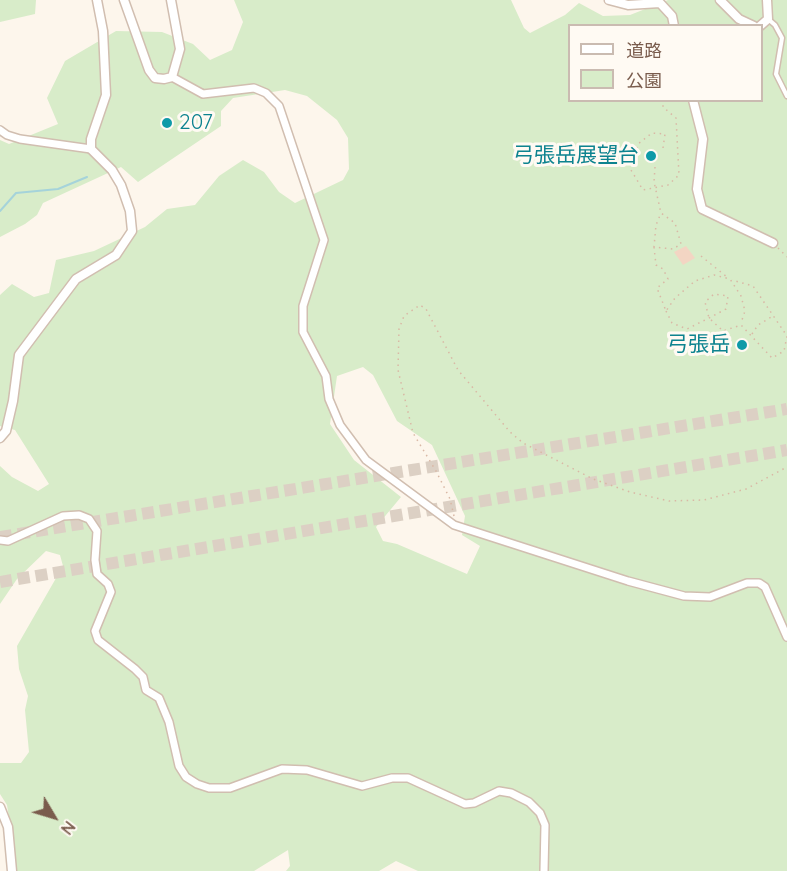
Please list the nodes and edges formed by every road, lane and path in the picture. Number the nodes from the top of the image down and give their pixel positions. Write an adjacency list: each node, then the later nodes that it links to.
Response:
1 (97, 0): 17 (street)
2 (124, 0): 11 (street)
3 (171, 0): 11 (street)
4 (609, 0): 8 (street)
5 (720, 0): 9 (street)
6 (767, 0): 7 (street)
7 (768, 18): 10 (street); 12 (lane)
8 (674, 24)
9 (750, 24)
10 (762, 24)
11 (172, 77): 33 (street)
12 (787, 96)
13 (663, 102): 19 (path)
14 (694, 102): 21 (street)
15 (0, 130): 17 (street)
16 (663, 148): 19 (path)
17 (91, 149): 31 (street)
18 (655, 167): 19 (path)
19 (654, 187): 20 (path)
20 (660, 213): 22 (path); 22 (path)
21 (773, 243): 24 (path)
22 (654, 247): 26 (path)
23 (701, 256): 25 (path)
24 (787, 257)
25 (731, 280): 26 (path); 27 (path); 29 (path)
26 (666, 311): 28 (path)
27 (774, 316): 30 (path); 30 (path)
28 (709, 318): 28 (path); 29 (path)
29 (741, 325): 30 (path)
30 (751, 334)
31 (0, 438)
32 (787, 467): 33 (path)
33 (454, 525): 35 (street)
34 (0, 540): 38 (street)
35 (787, 637)
36 (0, 807): 37 (street)
37 (12, 871)
38 (543, 871)

